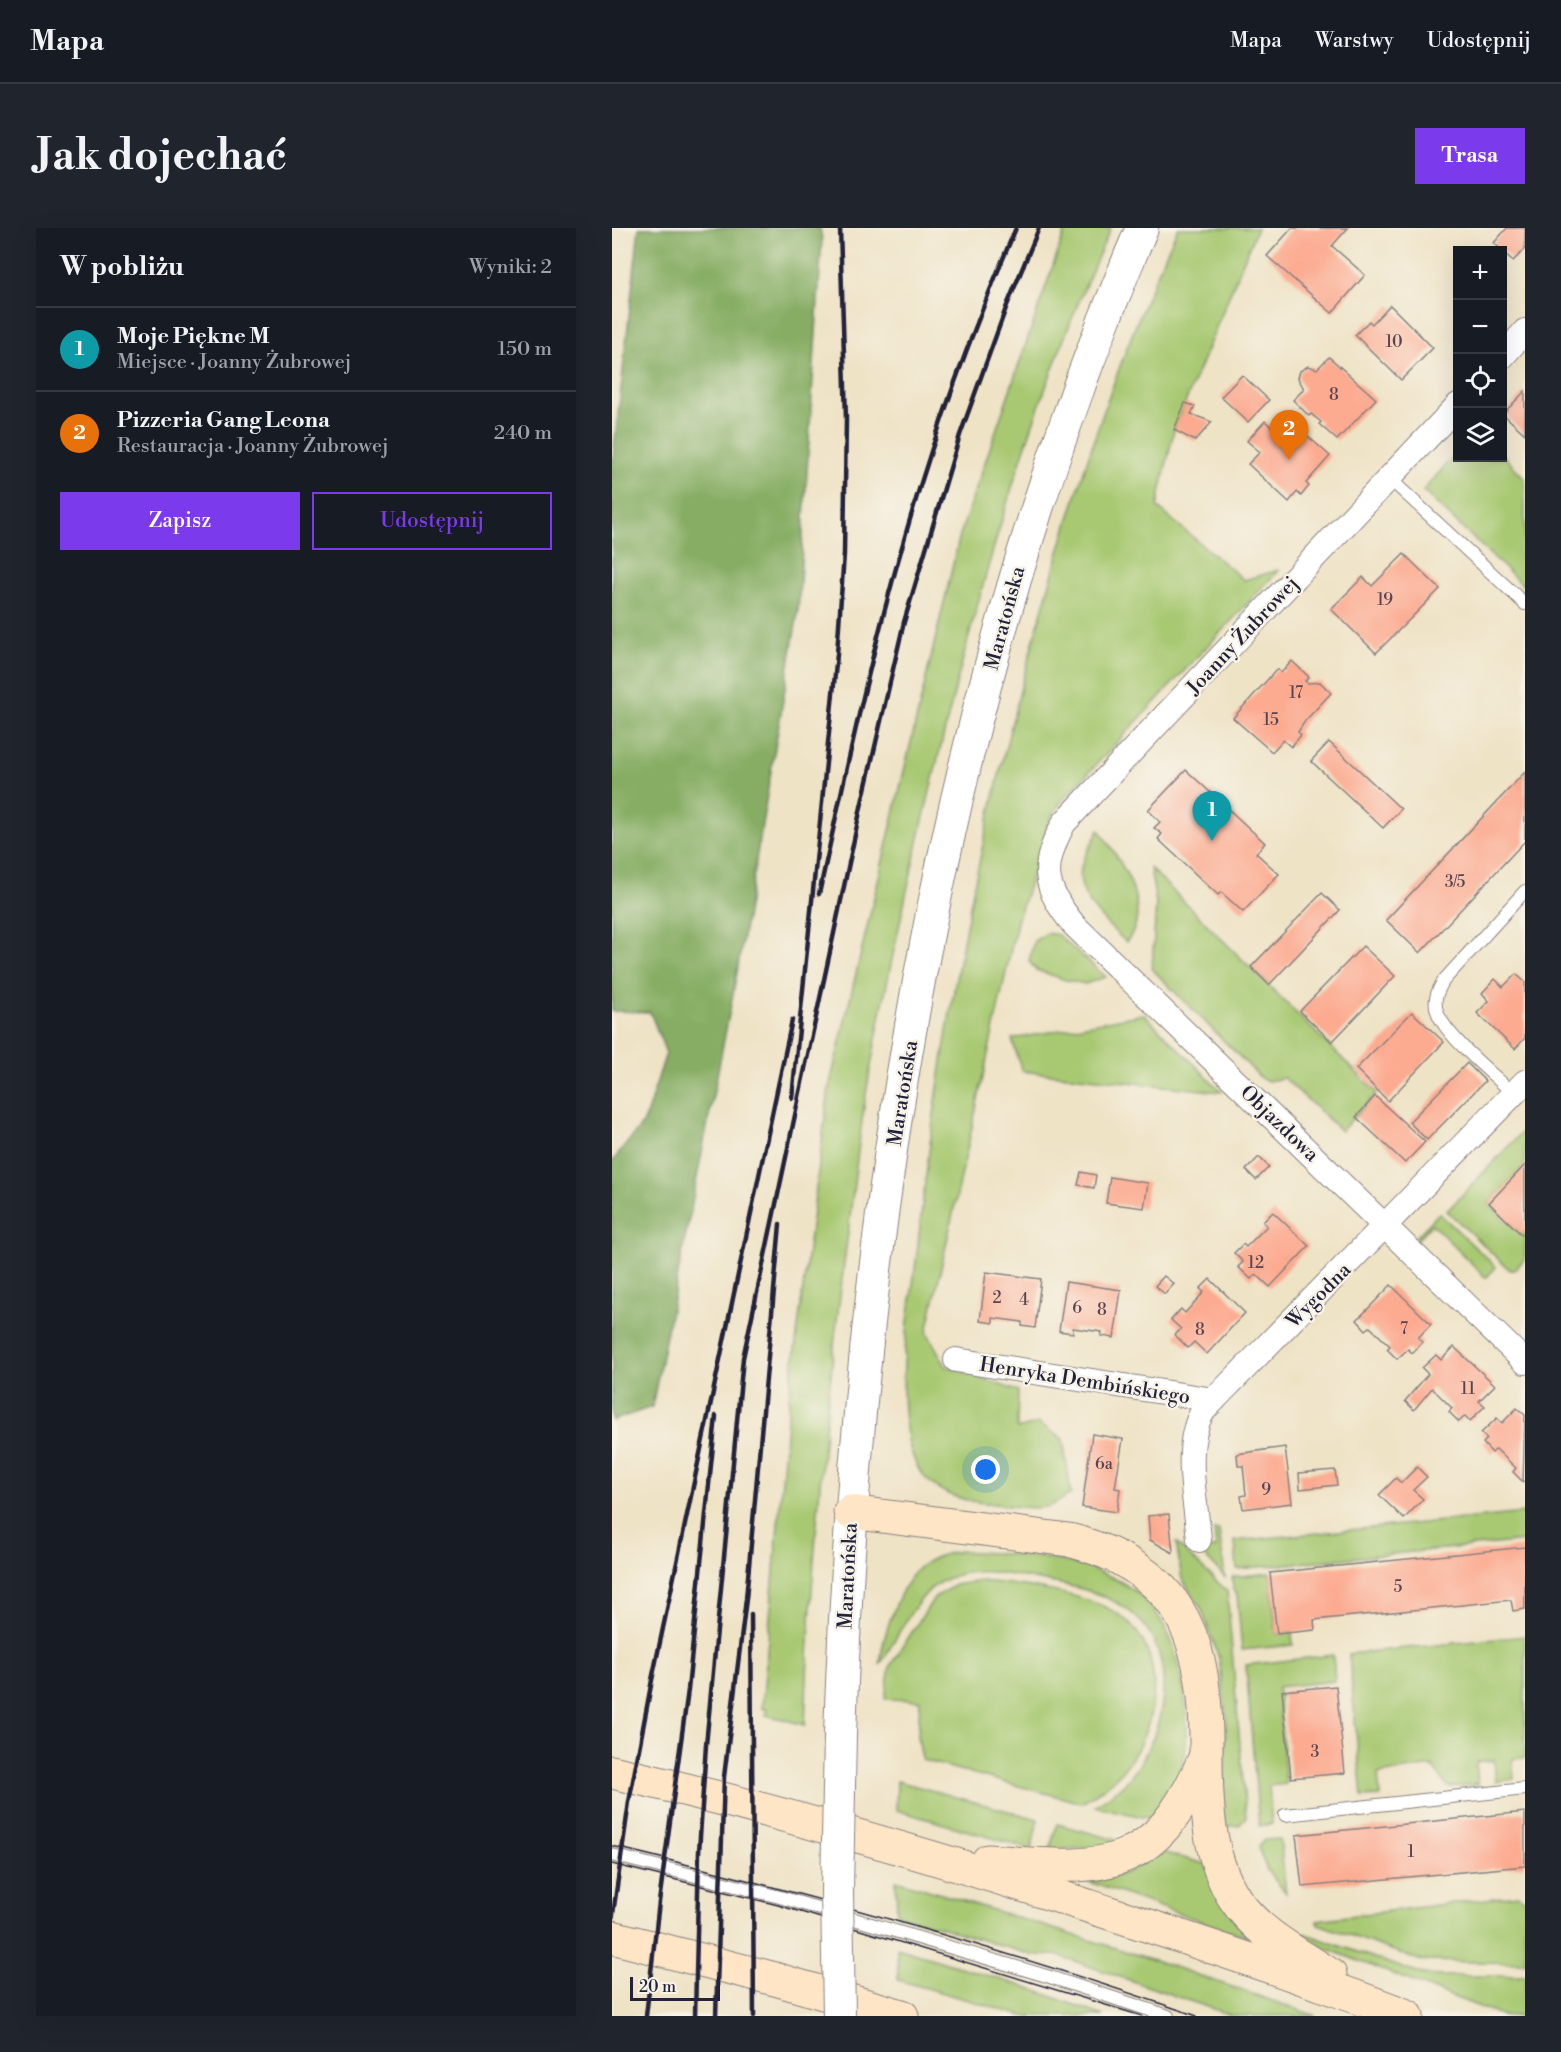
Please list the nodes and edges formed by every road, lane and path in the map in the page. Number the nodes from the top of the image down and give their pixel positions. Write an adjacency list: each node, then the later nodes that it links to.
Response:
1 (1142, 228): 14 (street, Maratońska)
2 (1525, 331): 3 (street)
3 (1505, 354)
4 (1455, 408): 5 (street, Joanny Żubrowej)
5 (1390, 479): 6 (lane); 7 (street, Joanny Żubrowej)
6 (1525, 604)
7 (1046, 876): 10 (street, Objazdowa)
8 (1525, 891): 9 (lane)
9 (1519, 1088): 10 (street, Wygodna)
10 (1387, 1226): 12 (street, Objazdowa); 13 (street, Wygodna)
11 (956, 1360): 13 (street, Henryka Dembińskiego)
12 (1525, 1362)
13 (1214, 1400): 15 (street, Wygodna)
14 (850, 1512): 16 (main road); 24 (street, Maratońska, bridge)
15 (1199, 1540)
16 (1205, 1759): 21 (main road); 23 (main road)
17 (612, 1772): 21 (main road)
18 (1525, 1789): 19 (lane)
19 (1285, 1815)
20 (612, 1855): 26 (lane)
21 (934, 1857): 23 (main road)
22 (612, 1937): 25 (main road)
23 (1370, 2002): 27 (main road)
24 (839, 2003)
25 (902, 2016)
26 (1168, 2016)
27 (1407, 2016)

